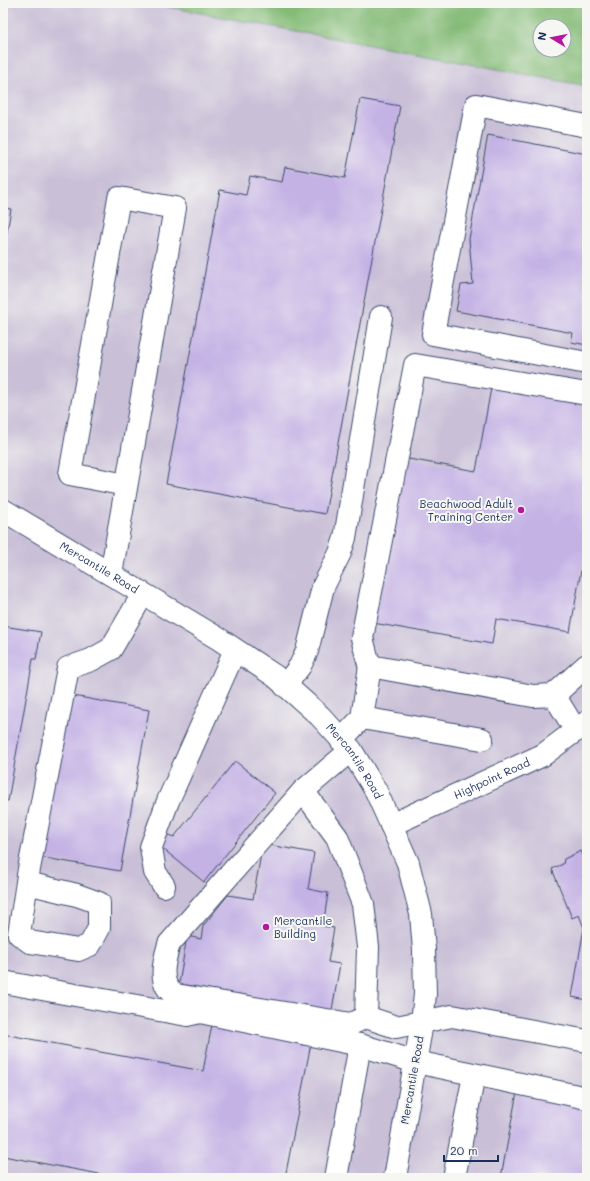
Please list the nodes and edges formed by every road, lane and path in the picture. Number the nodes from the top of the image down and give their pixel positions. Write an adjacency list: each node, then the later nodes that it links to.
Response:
1 (587, 126): 3 (street)
2 (381, 317): 12 (street)
3 (587, 363)
4 (587, 394): 11 (street)
5 (126, 485): 5 (street); 7 (street)
6 (3, 510): 7 (street, Mercantile Road)
7 (110, 574): 8 (street, Mercantile Road)
8 (143, 594): 9 (street, Mercantile Road); 20 (street)
9 (235, 650): 12 (street, Mercantile Road); 21 (street)
10 (587, 665): 13 (street)
11 (370, 668): 13 (street); 14 (street)
12 (285, 686): 17 (street, Mercantile Road)
13 (554, 695): 15 (street)
14 (362, 718): 16 (street); 17 (street)
15 (582, 727): 19 (street, Highpoint Road)
16 (482, 739)
17 (346, 745): 18 (street); 19 (street, Mercantile Road)
18 (303, 791): 23 (street); 23 (street)
19 (391, 825): 24 (street, Mercantile Road)
20 (27, 883)
21 (164, 886)
22 (3, 982): 26 (street)
23 (366, 1017): 24 (street)
24 (422, 1023): 25 (street); 27 (street, Mercantile Road)
25 (587, 1041)
26 (360, 1045): 27 (street); 30 (street)
27 (416, 1062): 28 (street); 31 (street, Mercantile Road)
28 (474, 1074): 29 (street); 32 (street)
29 (587, 1098)
30 (336, 1178)
31 (395, 1178)
32 (454, 1178)

